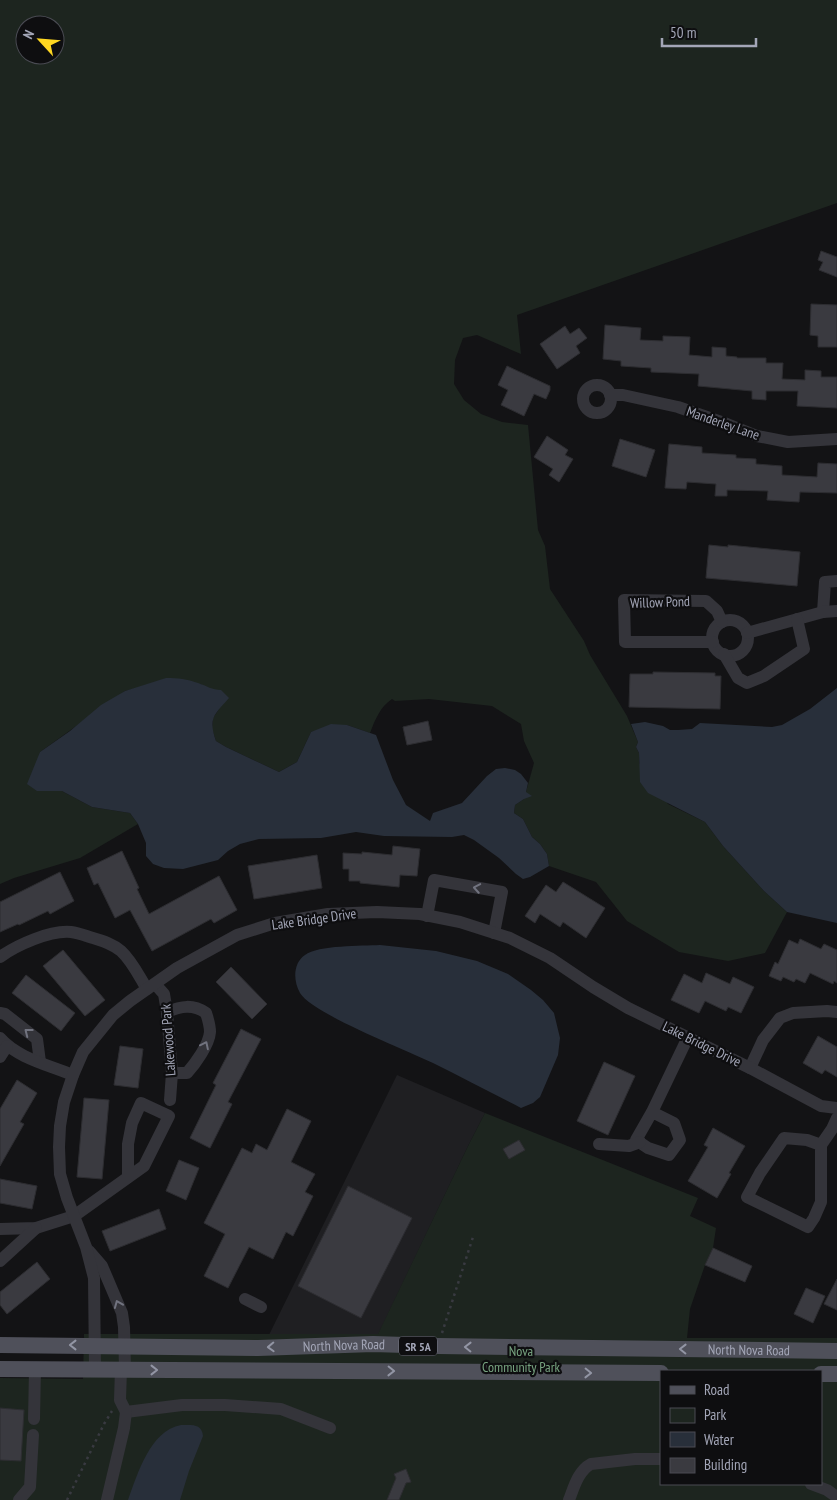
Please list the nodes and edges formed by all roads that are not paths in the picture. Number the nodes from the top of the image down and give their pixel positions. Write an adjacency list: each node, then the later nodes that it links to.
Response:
1 (610, 395): 2 (street, Manderley Lane)
2 (837, 439)
3 (837, 581): 5 (street)
4 (837, 611): 5 (street)
5 (823, 612): 6 (street)
6 (797, 619): 8 (street); 10 (street)
7 (722, 622): 8 (street); 9 (street); 9 (street, Willow Pond)
8 (747, 633): 10 (street)
9 (713, 642): 10 (street)
10 (724, 654)
11 (427, 916): 12 (street, Lake Bridge Drive); 12 (street, one-way to 11); 14 (street, Lake Bridge Drive)
12 (494, 933): 18 (street, Lake Bridge Drive)
13 (0, 957): 14 (street, Lakewood Park)
14 (151, 986): 15 (street, Lakewood Park); 23 (street, Lake Bridge Drive)
15 (167, 1012): 22 (street, Lakewood Park); 22 (street, one-way to 15)
16 (837, 1012): 21 (street)
17 (0, 1013): 20 (street, one-way to 17)
18 (688, 1037): 21 (street, Lake Bridge Drive); 26 (street)
19 (2, 1047): 20 (street)
20 (40, 1062): 23 (street)
21 (750, 1068): 25 (street, Lake Bridge Drive)
22 (172, 1073): 24 (street, Lakewood Park)
23 (73, 1075): 32 (street, Lake Bridge Drive)
24 (170, 1100)
25 (837, 1108)
26 (652, 1112): 28 (street); 28 (street)
27 (837, 1118): 30 (street)
28 (640, 1142): 29 (street)
29 (598, 1144)
30 (821, 1144): 30 (street)
31 (128, 1177): 31 (street); 32 (street)
32 (74, 1216): 33 (street); 35 (street, Lake Bridge Drive)
33 (36, 1228): 34 (street); 36 (street)
34 (0, 1229)
35 (86, 1247): 41 (street, Lake Bridge Drive); 42 (street, one-way to 35)
36 (0, 1261)
37 (245, 1300): 38 (street)
38 (261, 1307)
39 (374, 1344): 42 (main road, North Nova Road / SR 5A, one-way to 42); 43 (main road, North Nova Road / SR 5A, one-way to 39); 48 (main road)
40 (0, 1345): 41 (main road, North Nova Road / SR 5A, one-way to 40)
41 (95, 1345): 42 (main road, North Nova Road / SR 5A); 46 (street, Lake Bridge Drive)
42 (124, 1345): 47 (street)
43 (837, 1351)
44 (0, 1368): 45 (main road, North Nova Road / SR 5A)
45 (34, 1369): 46 (main road, North Nova Road / SR 5A); 53 (street)
46 (95, 1369): 47 (main road, North Nova Road / SR 5A)
47 (123, 1370): 48 (main road, North Nova Road / SR 5A, one-way to 48); 52 (street)
48 (342, 1371): 49 (main road, North Nova Road / SR 5A, one-way to 49)
49 (660, 1373)
50 (822, 1374): 51 (main road)
51 (837, 1374)
52 (126, 1412): 54 (street); 60 (street)
53 (34, 1419)
54 (330, 1428)
55 (34, 1435): 59 (street)
56 (660, 1459): 61 (street)
57 (814, 1485): 58 (street)
58 (836, 1497)
59 (19, 1500)
60 (107, 1500)
61 (569, 1500)

